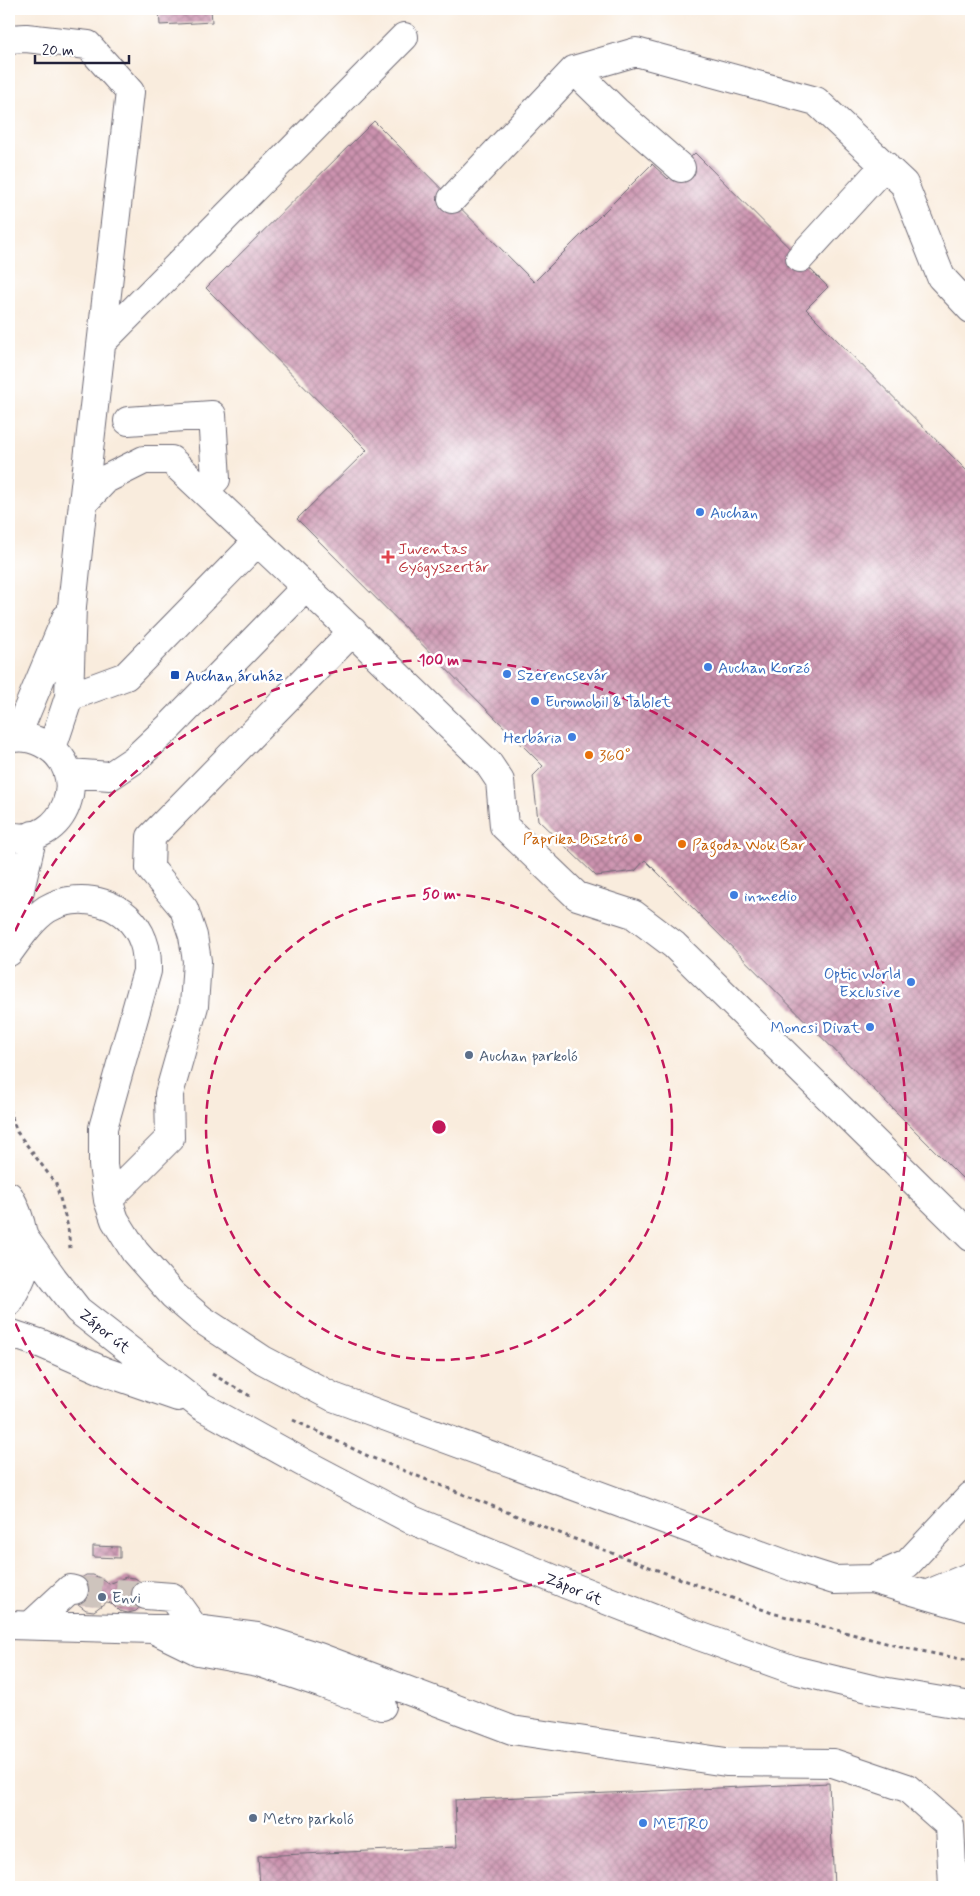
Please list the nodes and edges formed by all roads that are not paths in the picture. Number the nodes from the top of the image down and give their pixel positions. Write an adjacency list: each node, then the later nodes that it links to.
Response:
1 (404, 37): 9 (street)
2 (9, 39): 9 (street)
3 (574, 70): 4 (street); 5 (street); 6 (street)
4 (885, 166): 7 (street); 8 (street)
5 (681, 168)
6 (452, 199)
7 (800, 258)
8 (971, 309)
9 (102, 342): 10 (street)
10 (96, 396): 11 (street); 14 (street)
11 (128, 421): 12 (street); 13 (street)
12 (171, 460): 13 (street); 14 (street)
13 (204, 491): 15 (street)
14 (83, 503): 17 (street)
15 (257, 542): 16 (street); 19 (street)
16 (305, 588): 18 (street); 22 (street)
17 (72, 606): 19 (street); 20 (street)
18 (353, 632): 27 (street); 28 (street)
19 (70, 696): 21 (street)
20 (12, 738): 21 (street)
21 (52, 748): 22 (street)
22 (68, 772): 23 (street)
23 (21, 836): 24 (street)
24 (9, 936)
25 (9, 952): 27 (street)
26 (9, 1196): 29 (street, Zápor út)
27 (108, 1200): 35 (street)
28 (971, 1237)
29 (25, 1239): 30 (street, Zápor út); 32 (street, Zápor út)
30 (9, 1302)
31 (9, 1333): 32 (street, Zápor út)
32 (201, 1406): 45 (street, Zápor út)
33 (971, 1496): 35 (street)
34 (971, 1576): 37 (street)
35 (872, 1579): 37 (street)
36 (74, 1590): 41 (street)
37 (928, 1594): 39 (street); 40 (street)
38 (146, 1595): 43 (street)
39 (971, 1598)
40 (971, 1608)
41 (20, 1625): 42 (street)
42 (153, 1629): 43 (street); 44 (street)
43 (195, 1629): 46 (street)
44 (382, 1706)
45 (971, 1706)
46 (953, 1887)

